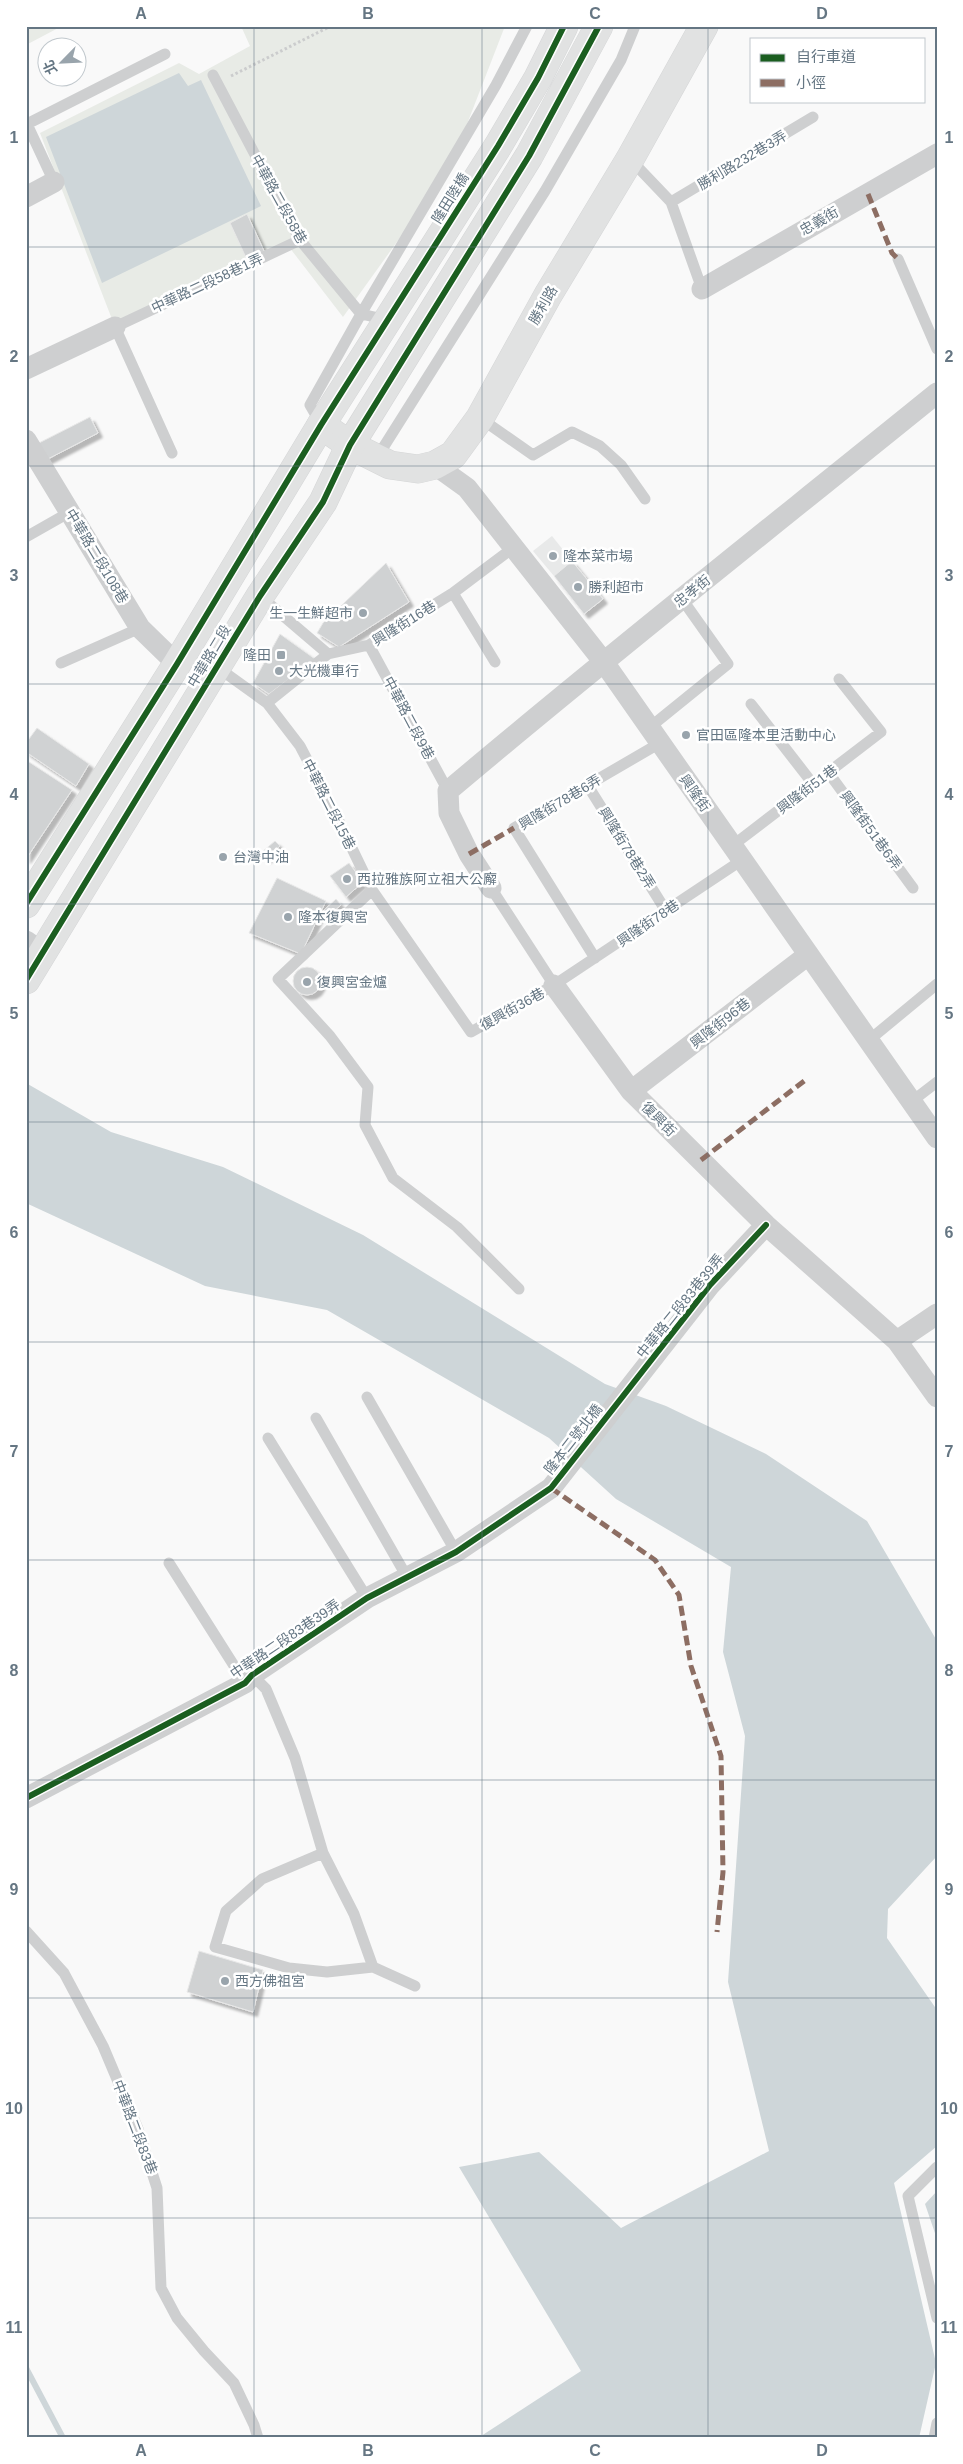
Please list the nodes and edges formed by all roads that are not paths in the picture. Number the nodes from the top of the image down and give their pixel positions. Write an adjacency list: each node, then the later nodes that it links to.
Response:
1 (527, 26): 17 (lane)
2 (564, 26): 18 (main road, 隆田陸橋)
3 (599, 26): 27 (main road, 中華路二段)
4 (636, 26): 29 (lane)
5 (704, 26): 10 (main road, 勝利路)
6 (165, 54): 11 (lane)
7 (215, 79): 14 (lane, 中華路二段58巷)
8 (812, 118): 13 (lane, 勝利路232巷3弄)
9 (937, 154): 16 (street, 忠義街)
10 (630, 158): 13 (lane); 24 (main road, 勝利路)
11 (54, 182): 12 (street)
12 (26, 197)
13 (671, 202): 16 (lane)
14 (300, 240): 17 (lane, 中華路二段58巷); 19 (lane, 中華路二段58巷1弄)
15 (898, 259): 20 (lane)
16 (702, 289)
17 (361, 314): 18 (lane); 25 (lane)
18 (388, 320): 22 (main road, 隆田陸橋)
19 (115, 327): 21 (street); 28 (lane)
20 (937, 349)
21 (26, 369)
22 (352, 378): 25 (main road, 中華路二段)
23 (937, 393): 37 (street, 忠孝街)
24 (480, 418): 30 (main road, 勝利路); 31 (lane)
25 (321, 425): 27 (main road, 勝利路); 44 (main road, 中華路二段)
26 (26, 440): 32 (street, 中華路二段108巷)
27 (350, 444): 29 (main road, 勝利路); 36 (main road, 中華路二段)
28 (172, 453)
29 (376, 460): 30 (main road, 勝利路)
30 (435, 465): 34 (street, 興隆街)
31 (645, 499)
32 (70, 512): 33 (lane); 38 (street, 中華路二段108巷)
33 (26, 537)
34 (514, 547): 35 (lane, 興隆街16巷); 41 (street, 興隆街)
35 (453, 593): 39 (lane, 興隆街16巷); 42 (lane)
36 (260, 596): 40 (lane); 45 (main road, 中華路二段)
37 (682, 599): 41 (street, 忠孝街); 49 (lane, 興隆街78巷6弄)
38 (140, 628): 43 (lane); 44 (street, 中華路二段108巷)
39 (370, 644): 40 (lane, 興隆街16巷); 53 (lane, 中華路二段9巷)
40 (328, 654): 47 (lane, 興隆街16巷)
41 (602, 661): 49 (street, 興隆街); 53 (street, 忠孝街)
42 (495, 662)
43 (62, 663)
44 (177, 664): 58 (main road, 中華路二段)
45 (217, 667): 47 (lane); 60 (main road, 中華路二段)
46 (840, 678): 50 (lane, 興隆街51巷)
47 (267, 703): 57 (lane, 中華路二段15巷)
48 (751, 704): 51 (lane)
49 (654, 735): 52 (lane, 興隆街78巷6弄); 54 (street, 興隆街)
50 (828, 772): 51 (lane, 興隆街51巷); 56 (lane, 興隆街51巷6弄)
51 (813, 784): 54 (lane, 興隆街51巷)
52 (588, 786): 59 (lane, 興隆街78巷2弄); 62 (lane, 興隆街78巷6弄)
53 (448, 791): 55 (street, 復興街)
54 (737, 853): 59 (lane, 興隆街78巷); 61 (street, 興隆街)
55 (491, 888): 65 (lane, 復興街)
56 (913, 888)
57 (372, 890): 66 (lane, 中華路二段15巷); 73 (lane)
58 (26, 904)
59 (666, 912): 62 (lane, 興隆街78巷)
60 (34, 946): 63 (main road, 中華路二段)
61 (808, 955): 67 (street, 興隆街); 69 (street, 興隆街96巷)
62 (595, 958): 65 (lane, 興隆街78巷)
63 (26, 980)
64 (937, 984): 67 (lane)
65 (554, 985): 66 (lane, 復興街36巷); 69 (street, 復興街)
66 (471, 1032)
67 (868, 1041): 70 (street, 興隆街)
68 (937, 1082): 70 (lane)
69 (631, 1091): 72 (street, 復興街)
70 (911, 1102): 71 (street, 興隆街)
71 (937, 1138)
72 (766, 1225): 75 (street, 復興街); 78 (street, 中華路二段83巷39弄)
73 (519, 1289)
74 (937, 1314): 75 (street)
75 (897, 1341): 77 (street, 復興街)
76 (368, 1397): 82 (lane)
77 (937, 1397)
78 (616, 1406): 81 (street, 隆本二號北橋)
79 (316, 1418): 84 (lane)
80 (268, 1438): 85 (lane)
81 (551, 1488): 82 (street, 中華路二段83巷39弄)
82 (456, 1552): 84 (street, 中華路二段83巷39弄)
83 (169, 1562): 86 (lane)
84 (407, 1577): 85 (street, 中華路二段83巷39弄)
85 (367, 1598): 86 (street, 中華路二段83巷39弄)
86 (249, 1679): 87 (street, 中華路二段83巷39弄); 88 (lane)
87 (26, 1798)
88 (323, 1853): 90 (lane); 90 (lane)
89 (26, 1931): 95 (lane, 中華路二段83巷)
90 (373, 1967): 91 (lane)
91 (415, 1986)
92 (937, 2167): 93 (lane)
93 (937, 2318)
94 (937, 2423): 96 (lane)
95 (258, 2438)
96 (934, 2438)

